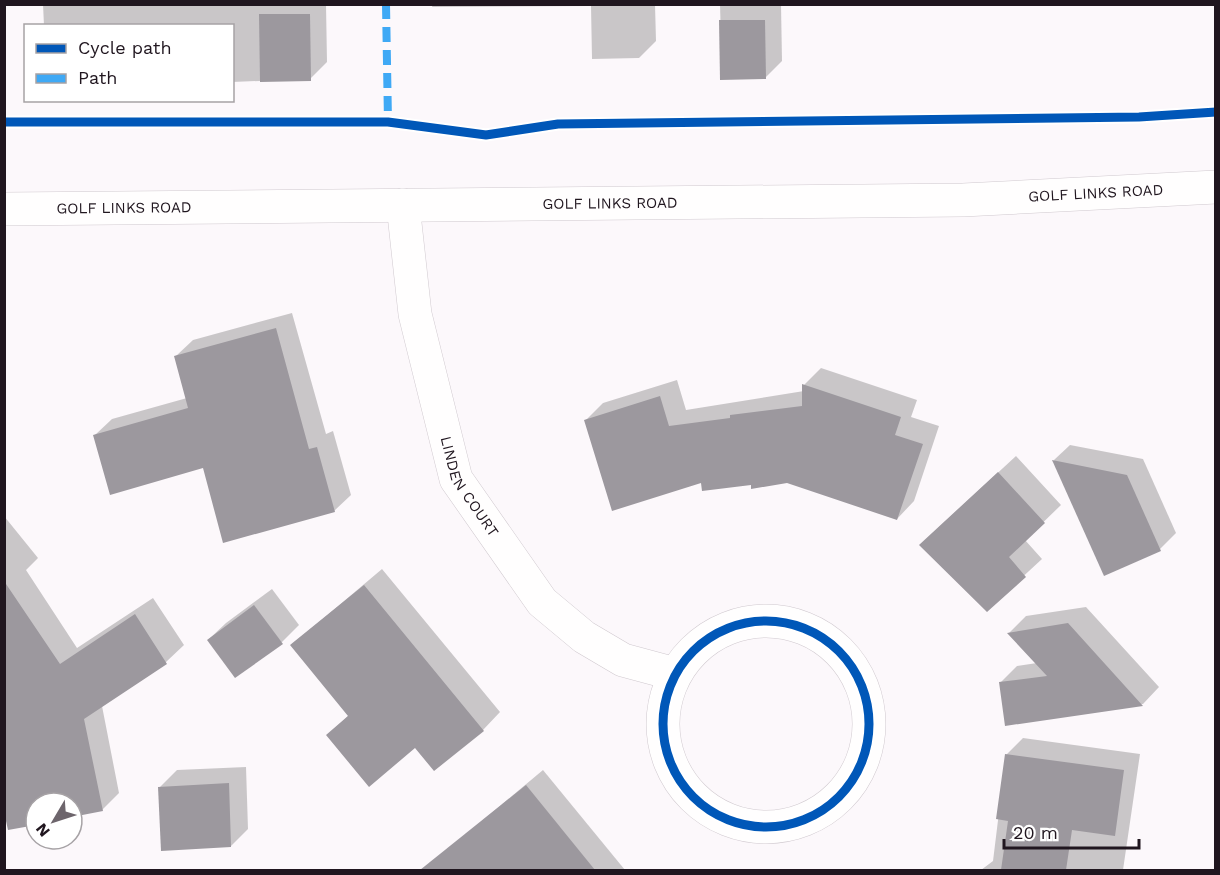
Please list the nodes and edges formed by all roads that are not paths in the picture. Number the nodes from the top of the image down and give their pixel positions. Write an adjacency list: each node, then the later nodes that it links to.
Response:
1 (1215, 187): 2 (street, GOLF LINKS ROAD)
2 (403, 205): 3 (street, GOLF LINKS ROAD); 4 (street, LINDEN COURT)
3 (4, 209)
4 (675, 674): 4 (street)

